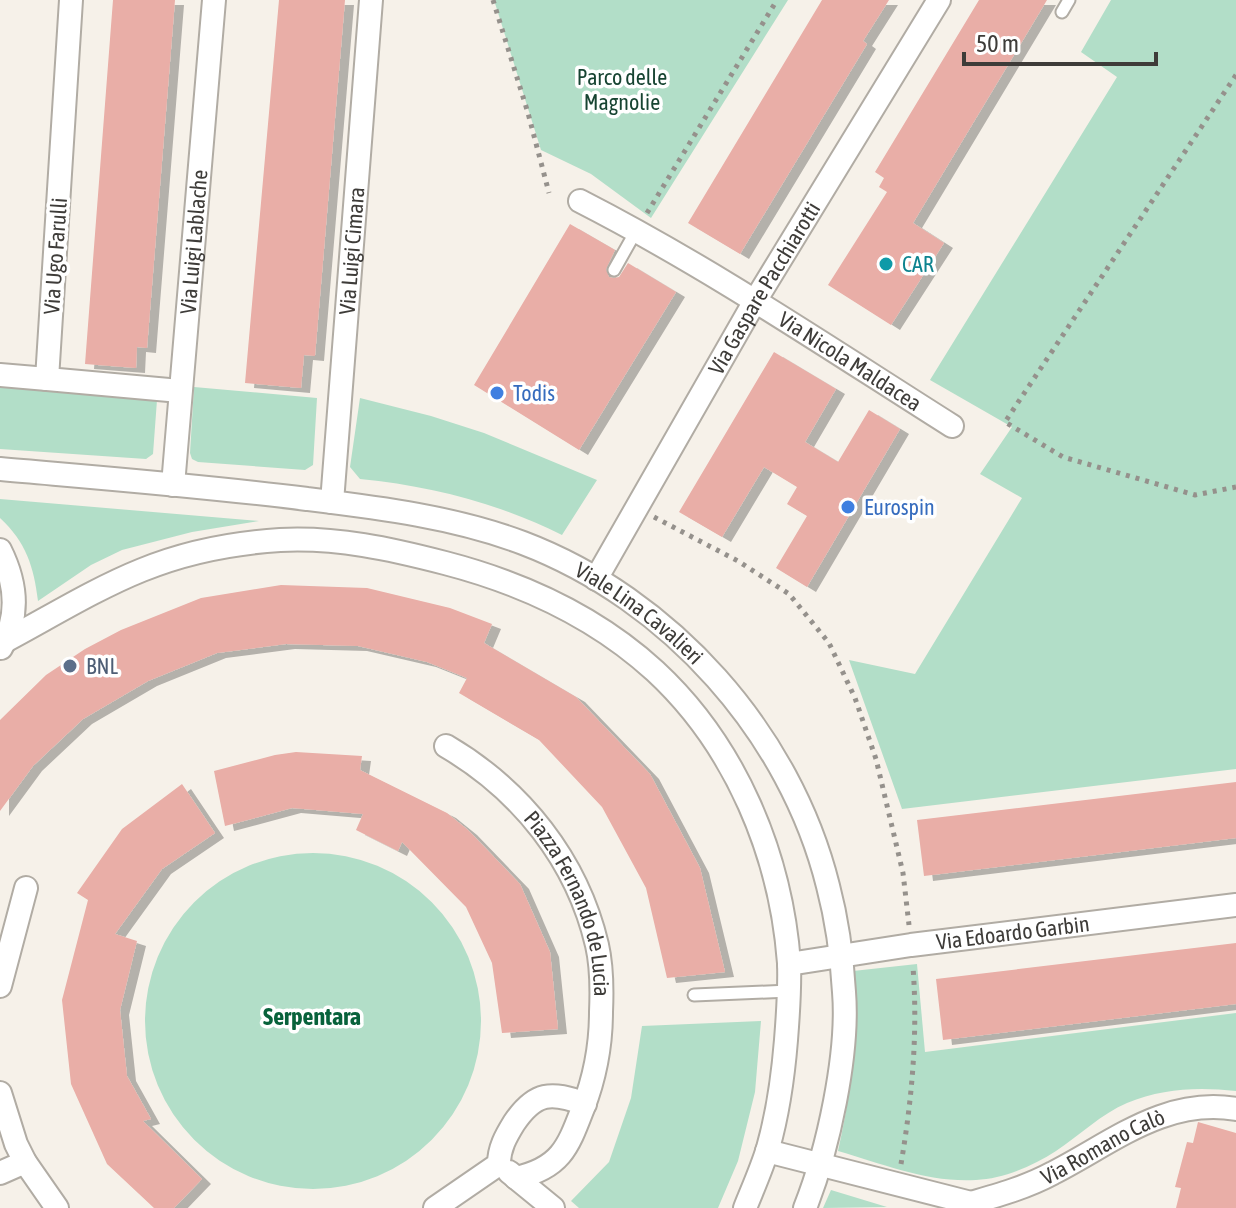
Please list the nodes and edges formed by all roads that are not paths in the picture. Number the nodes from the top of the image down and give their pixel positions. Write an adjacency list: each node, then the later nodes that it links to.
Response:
1 (71, 0): 10 (street, Via Ugo Farulli)
2 (214, 0): 11 (street, Via Luigi Lablache)
3 (371, 0): 15 (street, Via Luigi Cimara)
4 (939, 0): 8 (street, Via Gaspare Pacchiarotti)
5 (580, 201): 6 (street, Via Nicola Maldacea)
6 (636, 231): 7 (lane); 8 (street, Via Nicola Maldacea)
7 (614, 270)
8 (755, 301): 12 (street, Via Nicola Maldacea); 17 (street, Via Gaspare Pacchiarotti)
9 (0, 375): 10 (street)
10 (47, 379): 11 (street)
11 (180, 391): 14 (street, Via Luigi Lablache)
12 (952, 426)
13 (0, 469): 14 (street, Viale Lina Cavalieri)
14 (173, 485): 15 (street, Viale Lina Cavalieri)
15 (332, 502): 17 (street, Viale Lina Cavalieri)
16 (0, 550): 19 (street)
17 (596, 579): 18 (street, Viale Lina Cavalieri)
18 (677, 638): 20 (street); 24 (street, Viale Lina Cavalieri)
19 (3, 646): 20 (street, Viale Lina Cavalieri)
20 (641, 659): 25 (street, Viale Lina Cavalieri)
21 (446, 746): 30 (street, Piazza Fernando de Lucia)
22 (26, 888): 26 (street)
23 (1236, 905): 24 (street, Via Edoardo Garbin)
24 (839, 956): 25 (street, Via Edoardo Garbin); 34 (street, Viale Lina Cavalieri)
25 (789, 964): 27 (street, Viale Lina Cavalieri)
26 (0, 986)
27 (789, 991): 28 (lane); 32 (street, Viale Lina Cavalieri)
28 (694, 995)
29 (0, 1093): 33 (street)
30 (585, 1104): 35 (street, Piazza Fernando de Lucia); 35 (street)
31 (1236, 1109): 37 (street, Via Romano Calò)
32 (767, 1151): 34 (street, Via Romano Calò); 41 (street, Viale Lina Cavalieri)
33 (25, 1162): 36 (street); 38 (street)
34 (819, 1165): 37 (street, Via Romano Calò); 42 (street, Viale Lina Cavalieri)
35 (507, 1171): 39 (street, Piazza Fernando de Lucia); 40 (street)
36 (0, 1173)
37 (974, 1206)
38 (57, 1208)
39 (435, 1208)
40 (553, 1208)
41 (745, 1208)
42 (805, 1208)

